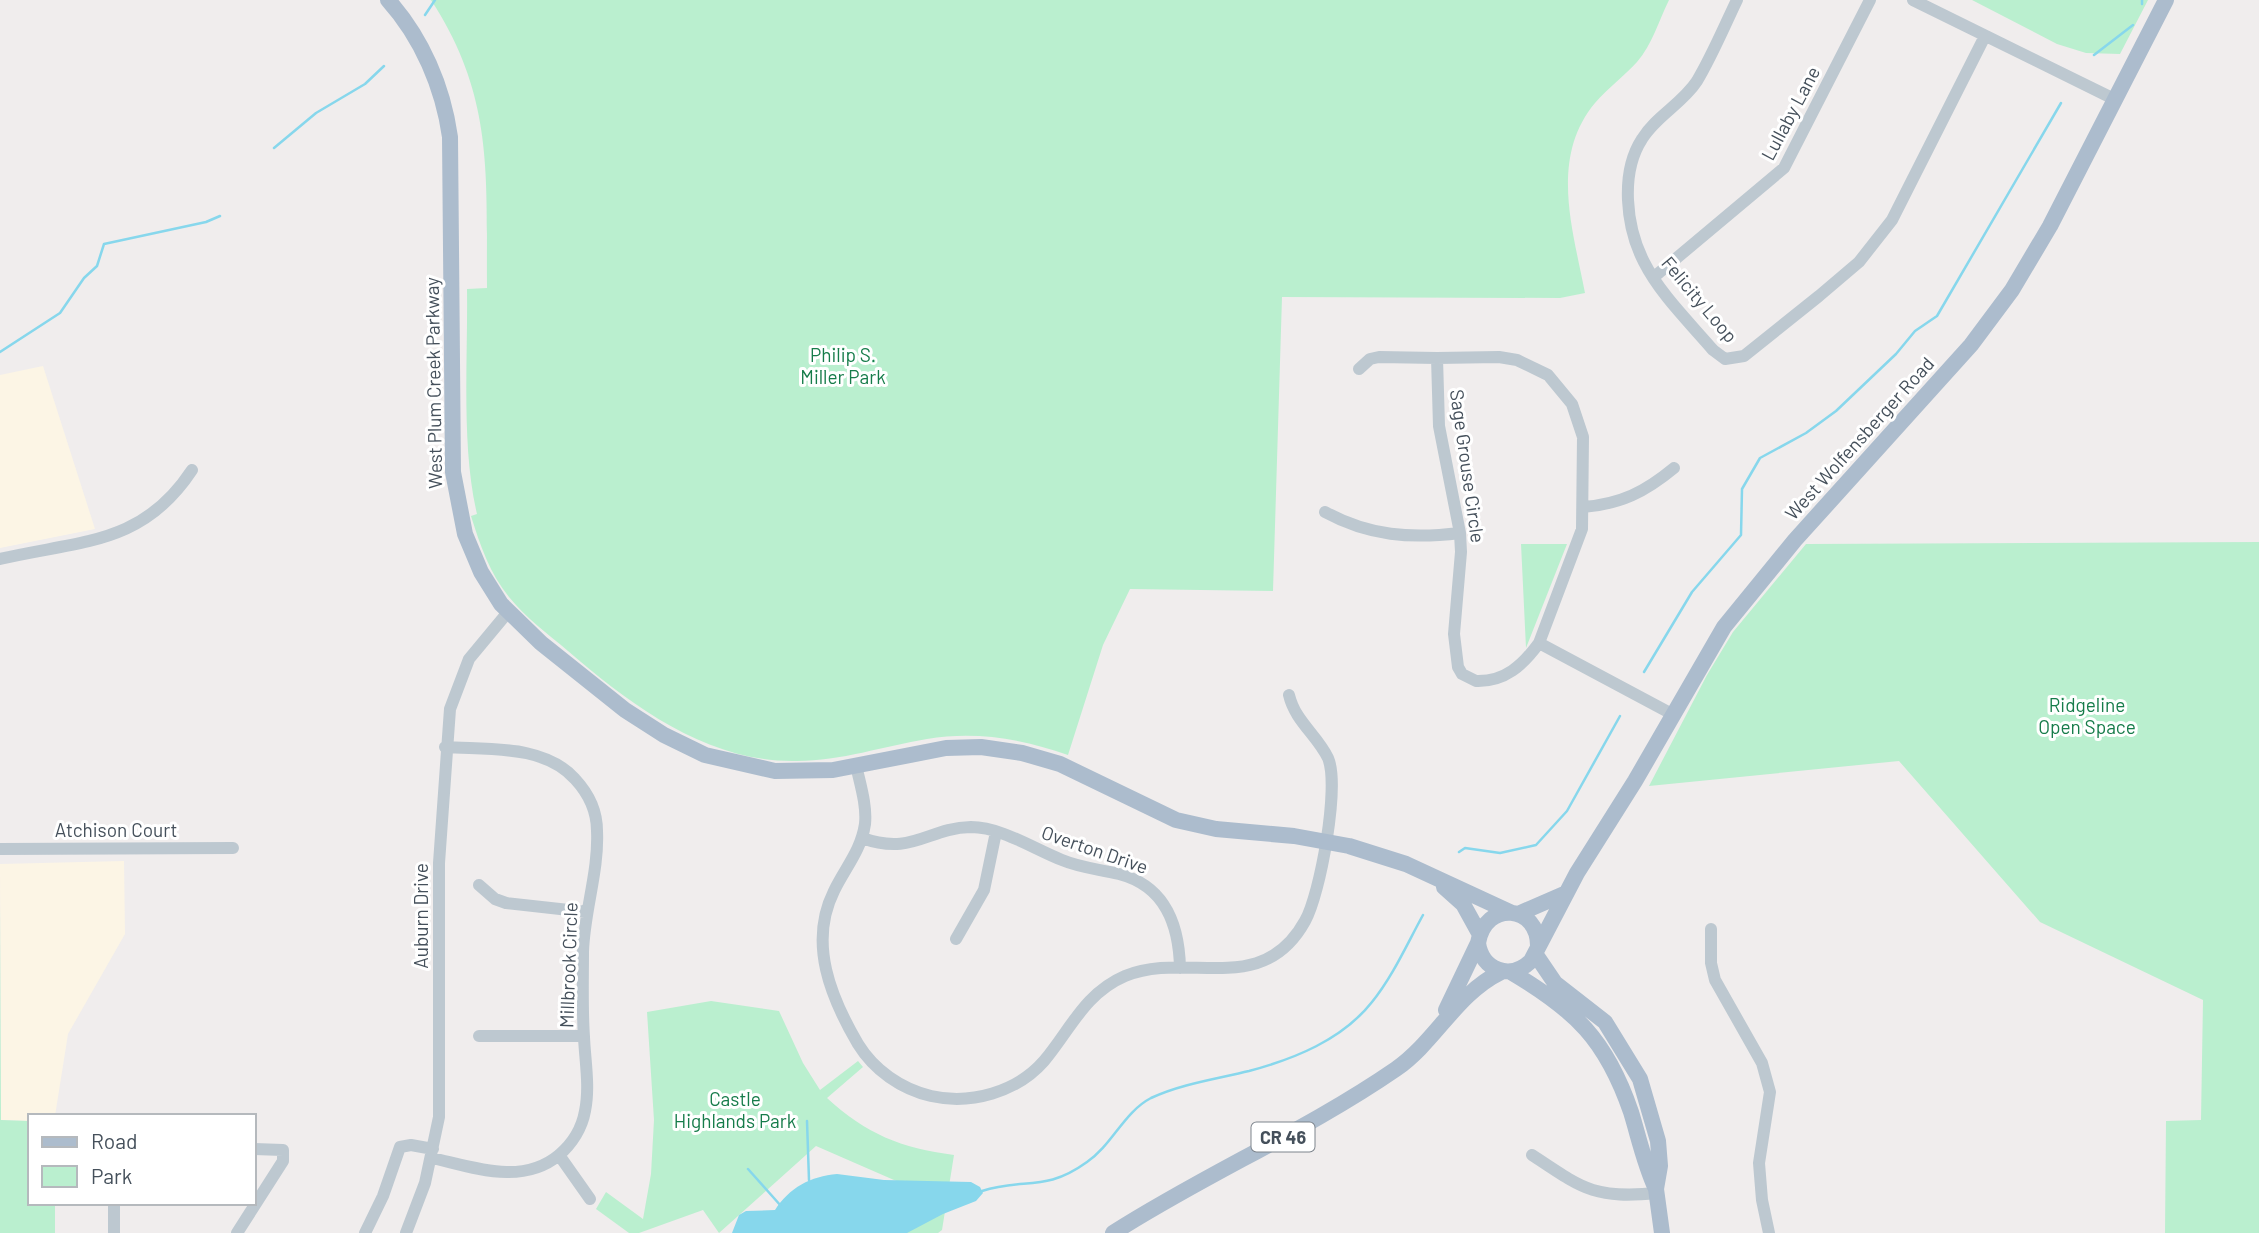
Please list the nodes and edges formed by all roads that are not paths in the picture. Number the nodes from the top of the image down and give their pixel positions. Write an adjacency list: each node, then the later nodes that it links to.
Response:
1 (388, 0): 17 (main road, West Plum Creek Parkway)
2 (1737, 0): 8 (street, Felicity Loop)
3 (1870, 0): 8 (street, Lullaby Lane)
4 (1913, 0): 6 (street)
5 (2166, 0): 7 (main road, West Wolfensberger Road)
6 (1985, 36): 7 (street); 8 (street, Felicity Loop)
7 (2114, 99): 20 (main road, West Wolfensberger Road)
8 (1654, 277)
9 (1437, 358): 10 (street); 13 (street, Sage Grouse Circle); 15 (street, Sage Grouse Circle)
10 (1359, 369)
11 (1674, 468): 13 (street)
12 (192, 470): 16 (street)
13 (1583, 507): 18 (street, Sage Grouse Circle)
14 (1325, 512): 15 (street)
15 (1460, 533): 18 (street, Sage Grouse Circle)
16 (0, 559)
17 (508, 612): 21 (street, Auburn Drive); 22 (main road, West Plum Creek Parkway)
18 (1539, 643): 20 (street)
19 (1289, 695): 25 (street)
20 (1672, 714): 30 (main road, West Wolfensberger Road)
21 (445, 747): 31 (street, Millbrook Circle); 43 (street, Auburn Drive)
22 (856, 765): 24 (street); 25 (main road, West Plum Creek Parkway)
23 (996, 832): 24 (street, Overton Drive); 35 (street); 37 (street, Overton Drive)
24 (862, 838): 37 (street)
25 (1325, 840): 28 (main road, West Plum Creek Parkway); 37 (street)
26 (233, 848): 27 (street, Atchison Court)
27 (0, 849)
28 (1429, 874): 32 (main road, West Plum Creek Parkway); 34 (main road, West Plum Creek Parkway)
29 (479, 885): 31 (street)
30 (1564, 894): 32 (main road); 36 (main road, West Wolfensberger Road)
31 (587, 912): 41 (street, Millbrook Circle)
32 (1515, 913): 34 (main road); 36 (main road)
33 (1711, 929): 55 (street)
34 (1479, 938): 38 (main road); 39 (main road)
35 (956, 939)
36 (1537, 951): 38 (main road); 46 (main road)
37 (1180, 968)
38 (1506, 972): 39 (main road); 46 (main road)
39 (1440, 1024): 53 (main road, CR 46)
40 (479, 1036): 41 (street)
41 (583, 1036): 44 (street, Millbrook Circle)
42 (256, 1149): 50 (street)
43 (432, 1154): 44 (street); 51 (street); 52 (street, Auburn Drive)
44 (559, 1155): 47 (street)
45 (1532, 1155): 46 (street)
46 (1656, 1191): 54 (main road)
47 (590, 1199)
48 (114, 1205): 49 (street)
49 (114, 1233)
50 (237, 1233)
51 (365, 1233)
52 (406, 1233)
53 (1114, 1233)
54 (1662, 1233)
55 (1769, 1233)

